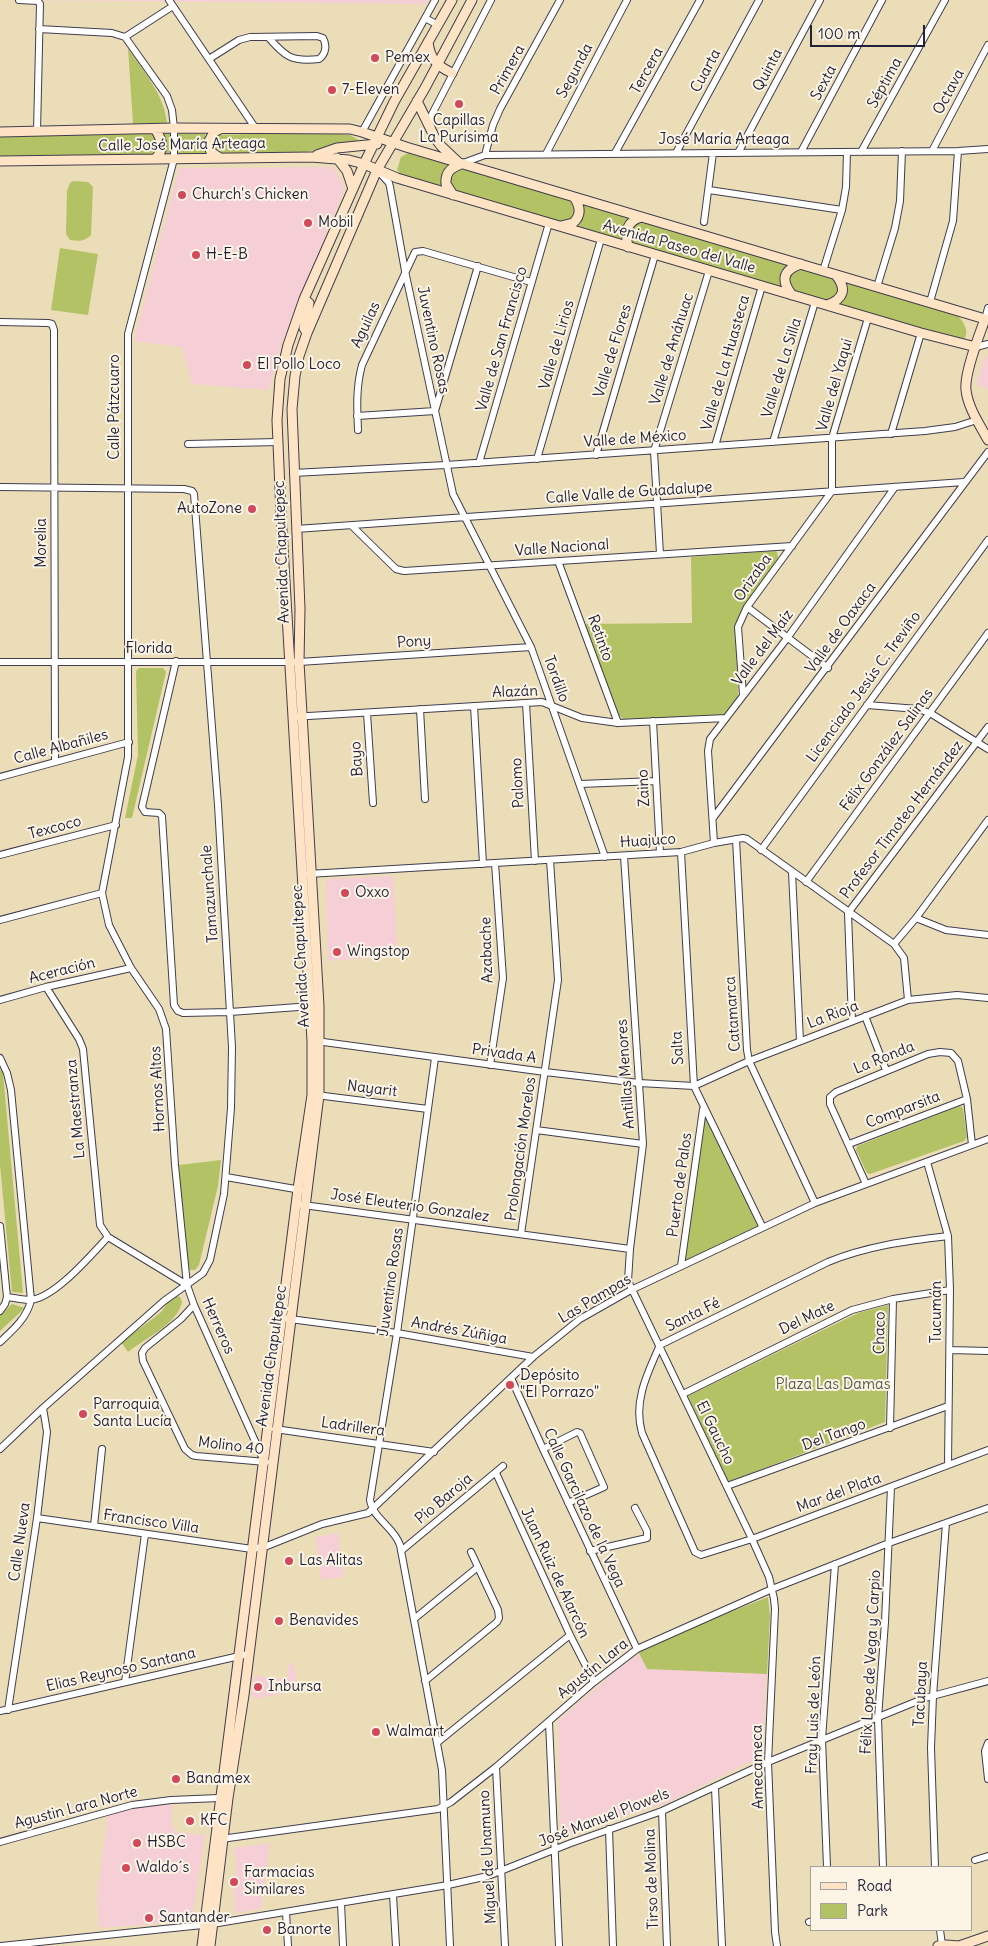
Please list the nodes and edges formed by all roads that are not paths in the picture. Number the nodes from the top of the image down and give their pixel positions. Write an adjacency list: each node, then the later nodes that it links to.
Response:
1 (19, 0): 16 (street)
2 (435, 0): 14 (street)
3 (452, 0): 15 (main road, Avenida Chapultepec)
4 (472, 0): 22 (main road, Avenida Chapultepec)
5 (491, 0): 23 (street)
6 (560, 0): 47 (street, Primera)
7 (627, 0): 46 (street, Segunda)
8 (700, 0): 43 (street, Tercera)
9 (759, 0): 44 (street, Cuarta)
10 (820, 0): 39 (street, Quinta)
11 (882, 0): 40 (street, Sexta)
12 (945, 0): 42 (street, Séptima)
13 (171, 3): 17 (street); 21 (street)
14 (425, 18): 15 (street); 32 (street)
15 (438, 25): 19 (main road, Avenida Chapultepec)
16 (39, 29): 17 (street); 30 (street)
17 (125, 37): 26 (street, Calle Pátzcuaro)
18 (268, 37): 18 (street); 21 (street)
19 (428, 42): 22 (main road); 33 (main road, Avenida Chapultepec)
20 (988, 45): 37 (street, Octava)
21 (209, 59): 29 (street)
22 (438, 65): 23 (main road); 24 (main road, Avenida Chapultepec)
23 (452, 73): 25 (street)
24 (417, 101): 25 (main road); 34 (main road, Avenida Chapultepec)
25 (428, 122): 55 (main road)
26 (174, 128): 27 (main road, Calle José María Arteaga); 28 (main road, Calle José María Arteaga); 51 (street, Calle Pátzcuaro)
27 (156, 129): 30 (main road, Calle José María Arteaga); 50 (main road)
28 (220, 129): 29 (main road, Calle José María Arteaga); 52 (main road)
29 (256, 129): 32 (main road, Calle José María Arteaga)
30 (37, 131): 31 (main road, Calle José María Arteaga)
31 (0, 132)
32 (362, 132): 33 (main road, Calle José María Arteaga)
33 (376, 141): 34 (main road); 48 (main road); 54 (main road, Avenida Chapultepec)
34 (392, 142): 55 (main road, Avenida Paseo del Valle); 56 (main road, Avenida Chapultepec)
35 (988, 149): 38 (street, José María Arteaga)
36 (902, 151): 37 (street, José María Arteaga); 42 (street, José María Arteaga); 77 (street)
37 (932, 151): 38 (street, José María Arteaga)
38 (958, 151): 81 (street)
39 (738, 152): 40 (street, José María Arteaga); 45 (street, José María Arteaga)
40 (801, 152): 41 (street, José María Arteaga)
41 (847, 152): 42 (street, José María Arteaga); 61 (street)
42 (861, 152)
43 (615, 153): 44 (street, José María Arteaga); 46 (street, José María Arteaga)
44 (676, 153): 45 (street, José María Arteaga)
45 (713, 153): 58 (street)
46 (546, 154): 47 (street, José María Arteaga)
47 (485, 155): 55 (street, José María Arteaga)
48 (311, 157): 49 (main road, Calle José María Arteaga); 52 (main road, Calle José María Arteaga)
49 (336, 158): 54 (main road, Calle José María Arteaga); 57 (main road)
50 (155, 159): 51 (main road, Calle José María Arteaga); 53 (main road, Calle José María Arteaga)
51 (174, 159): 52 (main road, Calle José María Arteaga); 115 (street, Calle Pátzcuaro)
52 (220, 159)
53 (0, 161)
54 (364, 164): 56 (main road, Calle José María Arteaga); 57 (main road, Avenida Chapultepec)
55 (460, 164): 59 (main road); 60 (main road, Avenida Paseo del Valle)
56 (377, 170): 59 (main road, Avenida Paseo del Valle); 71 (street, Juventino Rosas); 87 (main road, Avenida Chapultepec)
57 (353, 189): 79 (main road, Avenida Chapultepec)
58 (709, 190): 61 (street); 63 (street)
59 (453, 195): 64 (main road, Avenida Paseo del Valle)
60 (574, 197): 62 (main road, Avenida Paseo del Valle); 65 (main road)
61 (842, 210): 73 (street)
62 (642, 217): 67 (main road); 69 (main road, Avenida Paseo del Valle)
63 (704, 222)
64 (549, 223): 65 (main road, Avenida Paseo del Valle); 75 (street, Valle de San Francisco)
65 (558, 226): 66 (main road, Avenida Paseo del Valle)
66 (601, 239): 67 (main road, Avenida Paseo del Valle); 107 (street, Valle de Lirios)
67 (628, 246): 68 (main road, Avenida Paseo del Valle)
68 (655, 255): 72 (main road, Avenida Paseo del Valle); 106 (street, Valle de Flores)
69 (801, 264): 73 (main road, Avenida Paseo del Valle); 78 (main road)
70 (478, 266): 71 (street, Aguilas); 75 (street); 91 (street)
71 (405, 271): 91 (street, Juventino Rosas); 92 (street, Aguilas)
72 (709, 271): 76 (main road, Avenida Paseo del Valle); 104 (street, Valle de Anáhuac)
73 (824, 271): 74 (main road, Avenida Paseo del Valle)
74 (836, 275): 77 (main road, Avenida Paseo del Valle); 82 (main road)
75 (532, 282): 108 (street, Valle de San Francisco)
76 (762, 286): 78 (main road, Avenida Paseo del Valle); 103 (street, Valle de La Huasteca)
77 (877, 286): 81 (main road, Avenida Paseo del Valle)
78 (792, 295): 80 (main road, Avenida Paseo del Valle)
79 (304, 299): 87 (main road); 96 (main road, Avenida Chapultepec)
80 (815, 302): 82 (main road, Avenida Paseo del Valle); 101 (street, Valle de La Silla)
81 (930, 302): 85 (main road, Avenida Paseo del Valle)
82 (827, 305): 84 (main road, Avenida Paseo del Valle)
83 (988, 308): 85 (street)
84 (868, 318): 88 (main road, Avenida Paseo del Valle); 98 (street, Valle del Yaqui)
85 (987, 319): 90 (main road)
86 (0, 322): 114 (street, Morelia)
87 (307, 333): 94 (main road, Avenida Chapultepec)
88 (921, 333): 90 (main road, Avenida Paseo del Valle); 97 (street)
89 (988, 344): 90 (street)
90 (976, 347): 93 (main road)
91 (435, 411): 92 (street); 109 (street, Juventino Rosas)
92 (358, 416): 95 (street, Aguilas)
93 (977, 420): 97 (street, Valle de México); 99 (main road)
94 (292, 427): 96 (main road); 110 (main road, Avenida Chapultepec)
95 (358, 430)
96 (277, 431): 100 (main road, Avenida Chapultepec)
97 (891, 434): 98 (street, Valle de México)
98 (832, 438): 101 (street, Valle de México); 116 (street, Valle del Yaqui)
99 (988, 440)
100 (278, 442): 102 (street); 110 (main road); 135 (main road, Avenida Chapultepec)
101 (772, 442): 103 (street, Valle de México)
102 (188, 444)
103 (715, 446): 104 (street, Valle de México)
104 (654, 451): 106 (street, Valle de México); 117 (street, Valle de Anáhuac)
105 (988, 452): 111 (street, Valle de Oaxaca)
106 (596, 455): 107 (street, Valle de México)
107 (538, 459): 108 (street, Valle de México)
108 (479, 463): 109 (street, Valle de México)
109 (446, 465): 110 (street, Valle de México); 118 (street, Juventino Rosas)
110 (294, 472): 120 (main road, Avenida Chapultepec)
111 (964, 482): 112 (street, Calle Valle de Guadalupe); 137 (street, Valle de Oaxaca)
112 (895, 487): 116 (street, Calle Valle de Guadalupe); 128 (street, Valle del Maíz)
113 (0, 488): 114 (street)
114 (54, 488): 115 (street); 130 (street, Morelia)
115 (127, 488): 132 (street, Tamazunchale); 134 (street, Calle Pátzcuaro)
116 (832, 491): 117 (street, Calle Valle de Guadalupe); 122 (street, Orizaba)
117 (656, 504): 118 (street, Calle Valle de Guadalupe); 123 (street, Valle de Anáhuac)
118 (464, 517): 119 (street, Calle Valle de Guadalupe); 125 (street, Tordillo)
119 (352, 526): 120 (street, Calle Valle de Guadalupe); 125 (street, Valle Nacional)
120 (296, 529): 136 (main road, Avenida Chapultepec)
121 (988, 540): 141 (street, Licenciado Jesús C. Treviño)
122 (792, 546): 123 (street, Valle Nacional); 126 (street, Orizaba)
123 (660, 554): 124 (street, Valle Nacional)
124 (558, 561): 125 (street, Valle Nacional); 150 (street, Retinto)
125 (491, 566): 129 (street, Tordillo)
126 (747, 607): 128 (street); 138 (street, Orizaba)
127 (988, 634): 145 (street, Félix González Salinas)
128 (788, 637): 137 (street); 138 (street, Valle del Maíz)
129 (531, 647): 136 (street, Pony); 140 (street, Tordillo)
130 (55, 661): 133 (street, Florida); 134 (street, Florida); 155 (street, Morelia)
131 (176, 661): 132 (street, Florida); 134 (street, Florida); 191 (street)
132 (206, 661): 135 (street, Florida); 191 (street, Tamazunchale)
133 (0, 662)
134 (130, 662): 153 (street, Hornos Altos)
135 (289, 662): 136 (street, Florida); 147 (main road, Avenida Chapultepec)
136 (299, 662): 146 (main road, Avenida Chapultepec)
137 (828, 668): 161 (street, Valle de Oaxaca)
138 (743, 695): 148 (street, Valle del Maíz)
139 (526, 703): 140 (street, Alazán); 142 (street, Alazán); 173 (street, Palomo)
140 (552, 705): 150 (street, Alazán); 158 (street, Tordillo)
141 (867, 705): 145 (street); 166 (street, Licenciado Jesús C. Treviño)
142 (474, 706): 143 (street, Alazán); 175 (street)
143 (420, 710): 144 (street, Alazán); 159 (street)
144 (367, 713): 146 (street, Alazán); 160 (street, Bayo)
145 (930, 713): 152 (street); 178 (street, Félix González Salinas)
146 (301, 716): 147 (street, Alazán); 177 (main road, Avenida Chapultepec)
147 (292, 717): 177 (main road, Avenida Chapultepec)
148 (726, 718): 149 (street, Alazán); 161 (street, Valle del Maíz)
149 (652, 721): 150 (street, Alazán); 157 (street, Zaino)
150 (618, 724)
151 (988, 727): 152 (street, Profesor Timoteo Hernández)
152 (978, 741): 154 (street); 180 (street, Profesor Timoteo Hernández)
153 (129, 742): 155 (street, Calle Albañiles); 163 (street, Hornos Altos)
154 (988, 749)
155 (55, 762): 156 (street, Calle Albañiles)
156 (0, 778)
157 (656, 781): 158 (street); 168 (street, Zaino)
158 (580, 784): 171 (street, Tordillo)
159 (425, 799)
160 (373, 804)
161 (713, 818): 165 (street, Valle del Maíz)
162 (988, 820): 181 (street)
163 (116, 825): 169 (street, Texcoco); 179 (street, Hornos Altos)
164 (736, 839): 165 (street, Huajuco); 166 (street); 198 (street, Catamarca)
165 (714, 843): 167 (street, Huajuco)
166 (761, 850): 176 (street)
167 (681, 852): 168 (street, Huajuco); 203 (street, Salta)
168 (660, 853): 170 (street, Huajuco)
169 (0, 855)
170 (624, 856): 171 (street, Huajuco); 202 (street, Antillas Menores)
171 (605, 857): 172 (street, Huajuco)
172 (550, 860): 173 (street, Huajuco); 201 (street, Prolongación Morelos)
173 (535, 861): 174 (street, Huajuco)
174 (495, 863): 175 (street, Huajuco); 199 (street, Azabache)
175 (483, 864): 177 (street, Huajuco)
176 (792, 872): 178 (street); 195 (street)
177 (306, 874): 190 (main road, Avenida Chapultepec)
178 (806, 882): 180 (street)
179 (102, 893): 182 (street); 185 (street, Hornos Altos)
180 (848, 913): 184 (street); 193 (street, Profesor Timoteo Hernández)
181 (916, 918): 183 (street); 184 (street)
182 (0, 920)
183 (988, 935)
184 (894, 944): 189 (street)
185 (131, 968): 186 (street, Aceración); 229 (street, Hornos Altos)
186 (46, 987): 188 (street, Aceración); 226 (street, La Maestranza)
187 (988, 998): 189 (street, La Rioja)
188 (0, 1000)
189 (908, 1000): 192 (street, La Rioja)
190 (314, 1006): 191 (street); 194 (main road, Avenida Chapultepec)
191 (230, 1012): 214 (street, Tamazunchale)
192 (866, 1016): 193 (street, La Rioja); 200 (street)
193 (852, 1021): 195 (street, La Rioja)
194 (316, 1041): 197 (street, Privada A); 204 (main road, Avenida Chapultepec)
195 (800, 1041): 198 (street, La Rioja)
196 (0, 1058): 234 (street)
197 (435, 1058): 199 (street, Privada A); 207 (street, Juventino Rosas)
198 (749, 1061): 203 (street, La Rioja); 218 (street, Catamarca)
199 (490, 1065): 201 (street, Privada A)
200 (886, 1070): 205 (street, La Ronda); 211 (street, La Ronda)
201 (545, 1072): 202 (street, Privada A); 208 (street, Prolongación Morelos)
202 (639, 1083): 203 (street, Privada A); 210 (street, Antillas Menores)
203 (694, 1086): 206 (street, Salta)
204 (316, 1095): 207 (street, Nayarit); 216 (main road); 217 (main road, Avenida Chapultepec)
205 (967, 1099): 211 (street, Comparsita); 212 (street, La Ronda)
206 (704, 1108): 222 (street, Salta); 228 (street, Puerto de Palos)
207 (428, 1109): 220 (street, Juventino Rosas)
208 (536, 1130): 210 (street); 223 (street, Prolongación Morelos)
209 (988, 1139): 212 (street, Las Pampas)
210 (643, 1144): 227 (street, Antillas Menores)
211 (849, 1144): 215 (street, La Ronda)
212 (972, 1145): 213 (street, Las Pampas)
213 (927, 1162): 215 (street, Las Pampas); 225 (street, Tucumán)
214 (226, 1177): 216 (street); 229 (street, Tamazunchale)
215 (866, 1184): 218 (street, Las Pampas)
216 (298, 1189): 217 (street); 219 (main road)
217 (308, 1190): 219 (main road, Avenida Chapultepec)
218 (815, 1203): 222 (street, Las Pampas)
219 (301, 1204): 220 (street, José Eleuterio Gonzalez); 237 (main road, Avenida Chapultepec)
220 (412, 1218): 223 (street, José Eleuterio Gonzalez); 238 (street, Juventino Rosas)
221 (0, 1226): 224 (street)
222 (762, 1226): 228 (street, Las Pampas)
223 (521, 1234): 227 (street, José Eleuterio Gonzalez)
224 (0, 1235): 232 (street)
225 (948, 1236): 231 (street, Tucumán); 240 (street, Santa Fé)
226 (108, 1237): 229 (street, Herreros); 234 (street)
227 (630, 1249): 230 (street, Antillas Menores)
228 (681, 1266): 230 (street, Las Pampas)
229 (187, 1285): 235 (street, Herreros); 247 (street)
230 (631, 1290): 240 (street, El Gaucho); 243 (street, Las Pampas)
231 (950, 1290): 233 (street, Del Mate); 241 (street, Tucumán)
232 (7, 1297): 234 (street); 236 (street)
233 (893, 1299): 245 (street, Del Mate); 248 (street, Chaco)
234 (31, 1300): 239 (street)
235 (194, 1305): 256 (street, Herreros); 256 (street, Molino 40)
236 (0, 1311)
237 (286, 1319): 238 (street, Andrés Zúñiga); 249 (main road, Avenida Chapultepec)
238 (397, 1333): 243 (street, Andrés Zúñiga); 250 (street, Juventino Rosas)
239 (0, 1342)
240 (660, 1346): 245 (street, El Gaucho); 276 (street, Santa Fé)
241 (950, 1350): 242 (street); 246 (street, Tucumán)
242 (988, 1351)
243 (533, 1357): 244 (street, Las Pampas)
244 (511, 1378): 253 (street, Calle Garcilazo de la Vega); 255 (street, Las Pampas)
245 (683, 1394): 260 (street, El Gaucho)
246 (948, 1406): 248 (street, Del Tango); 258 (street, Tucumán)
247 (43, 1408): 251 (street); 266 (street, Calle Nueva)
248 (890, 1428): 260 (street, Del Tango)
249 (272, 1429): 250 (street, Ladrillera); 256 (main road, Avenida Chapultepec)
250 (379, 1443): 255 (street, Ladrillera); 265 (street, Juventino Rosas)
251 (0, 1449)
252 (102, 1449): 268 (street)
253 (543, 1449): 262 (street, Calle Garcilazo de la Vega); 262 (street)
254 (988, 1450): 258 (street, Mar del Plata)
255 (434, 1452): 265 (street, Las Pampas)
256 (268, 1463): 272 (main road, Avenida Chapultepec)
257 (503, 1466): 259 (street, Pío Baroja)
258 (948, 1466): 261 (street, Mar del Plata)
259 (496, 1473): 273 (street, Pío Baroja); 281 (street, Juan Ruiz de Alarcón)
260 (727, 1486): 270 (street, El Gaucho)
261 (891, 1487): 270 (street, Mar del Plata); 271 (street, Félix Lope de Vega y Carpio)
262 (568, 1503): 274 (street, Calle Garcilazo de la Vega)
263 (635, 1508): 274 (street)
264 (988, 1508): 267 (street, Agustín Lara)
265 (373, 1510): 272 (street, Las Pampas); 273 (street)
266 (37, 1518): 268 (street, Francisco Villa); 291 (street, Calle Nueva)
267 (946, 1523): 271 (street, Agustín Lara); 290 (street, Tacubaya)
268 (94, 1526): 269 (street, Francisco Villa)
269 (145, 1534): 272 (street, Francisco Villa); 287 (street)
270 (752, 1539): 276 (street, Mar del Plata); 279 (street, El Gaucho)
271 (889, 1543): 277 (street, Agustín Lara); 293 (street, Félix Lope de Vega y Carpio)
272 (256, 1548): 283 (main road, Avenida Chapultepec); 284 (main road)
273 (402, 1551): 280 (street)
274 (590, 1551): 282 (street, Calle Garcilazo de la Vega)
275 (471, 1552): 278 (street)
276 (697, 1554)
277 (835, 1564): 279 (street, Agustín Lara); 296 (street, Fray Luis de León)
278 (478, 1567): 280 (street); 285 (street)
279 (772, 1589): 282 (street, Agustín Lara); 299 (street, Amecameca)
280 (414, 1619): 285 (street)
281 (570, 1635): 288 (street, Juan Ruiz de Alarcón); 297 (street)
282 (636, 1649): 288 (street, Agustín Lara)
283 (248, 1654): 284 (street, Elias Reynoso Santana); 294 (main road, Avenida Chapultepec)
284 (238, 1656): 287 (street, Elias Reynoso Santana); 289 (main road)
285 (425, 1681): 297 (street)
286 (988, 1681): 290 (street, José Manuel Plowels)
287 (125, 1682): 291 (street, Elias Reynoso Santana)
288 (594, 1682): 295 (street, Agustín Lara)
289 (234, 1689): 294 (main road); 303 (main road)
290 (933, 1696): 293 (street, José Manuel Plowels); 315 (street, Tacubaya)
291 (8, 1710): 292 (street, Elias Reynoso Santana)
292 (0, 1711)
293 (878, 1718): 296 (street, José Manuel Plowels); 314 (street, Félix Lope de Vega y Carpio)
294 (240, 1720): 306 (main road, Avenida Chapultepec)
295 (549, 1722): 300 (street, Agustín Lara); 310 (street)
296 (822, 1739): 299 (street, José Manuel Plowels); 313 (street, Fray Luis de León)
297 (438, 1742): 304 (street)
298 (988, 1743): 301 (street)
299 (768, 1762): 302 (street, José Manuel Plowels); 337 (street, Amecameca)
300 (496, 1767): 304 (street, Agustín Lara); 316 (street, Miguel de Unamuno)
301 (988, 1779)
302 (715, 1788): 305 (street, José Manuel Plowels); 336 (street)
303 (219, 1798): 306 (main road); 308 (main road); 309 (street, Agustin Lara Norte)
304 (444, 1806): 308 (street, Agustín Lara); 317 (street)
305 (662, 1811): 307 (street, José Manuel Plowels); 335 (street, Tirso de Molina)
306 (226, 1815): 308 (main road, Avenida Chapultepec)
307 (609, 1829): 310 (street, José Manuel Plowels); 334 (street)
308 (219, 1839): 321 (main road, Avenida Chapultepec)
309 (0, 1842)
310 (554, 1849): 316 (street, José Manuel Plowels); 333 (street)
311 (988, 1856): 312 (street)
312 (974, 1860)
313 (827, 1866)
314 (883, 1866)
315 (935, 1866)
316 (502, 1872): 317 (street, José Manuel Plowels); 332 (street, Miguel de Unamuno)
317 (448, 1885): 318 (street, José Manuel Plowels); 331 (street)
318 (393, 1894): 319 (street, José Manuel Plowels); 330 (street)
319 (341, 1903): 320 (street, José Manuel Plowels); 329 (street)
320 (286, 1912): 321 (street, José Manuel Plowels); 328 (street)
321 (208, 1925): 325 (street, José Manuel Plowels); 326 (main road); 327 (main road, Avenida Chapultepec)
322 (940, 1931): 324 (street)
323 (988, 1936): 338 (main road)
324 (940, 1945): 338 (main road)
325 (1, 1946)
326 (202, 1946)
327 (210, 1946)
328 (288, 1946)
329 (343, 1946)
330 (396, 1946)
331 (450, 1946)
332 (505, 1946)
333 (559, 1946)
334 (613, 1946)
335 (668, 1946)
336 (722, 1946)
337 (777, 1946)
338 (959, 1946)

